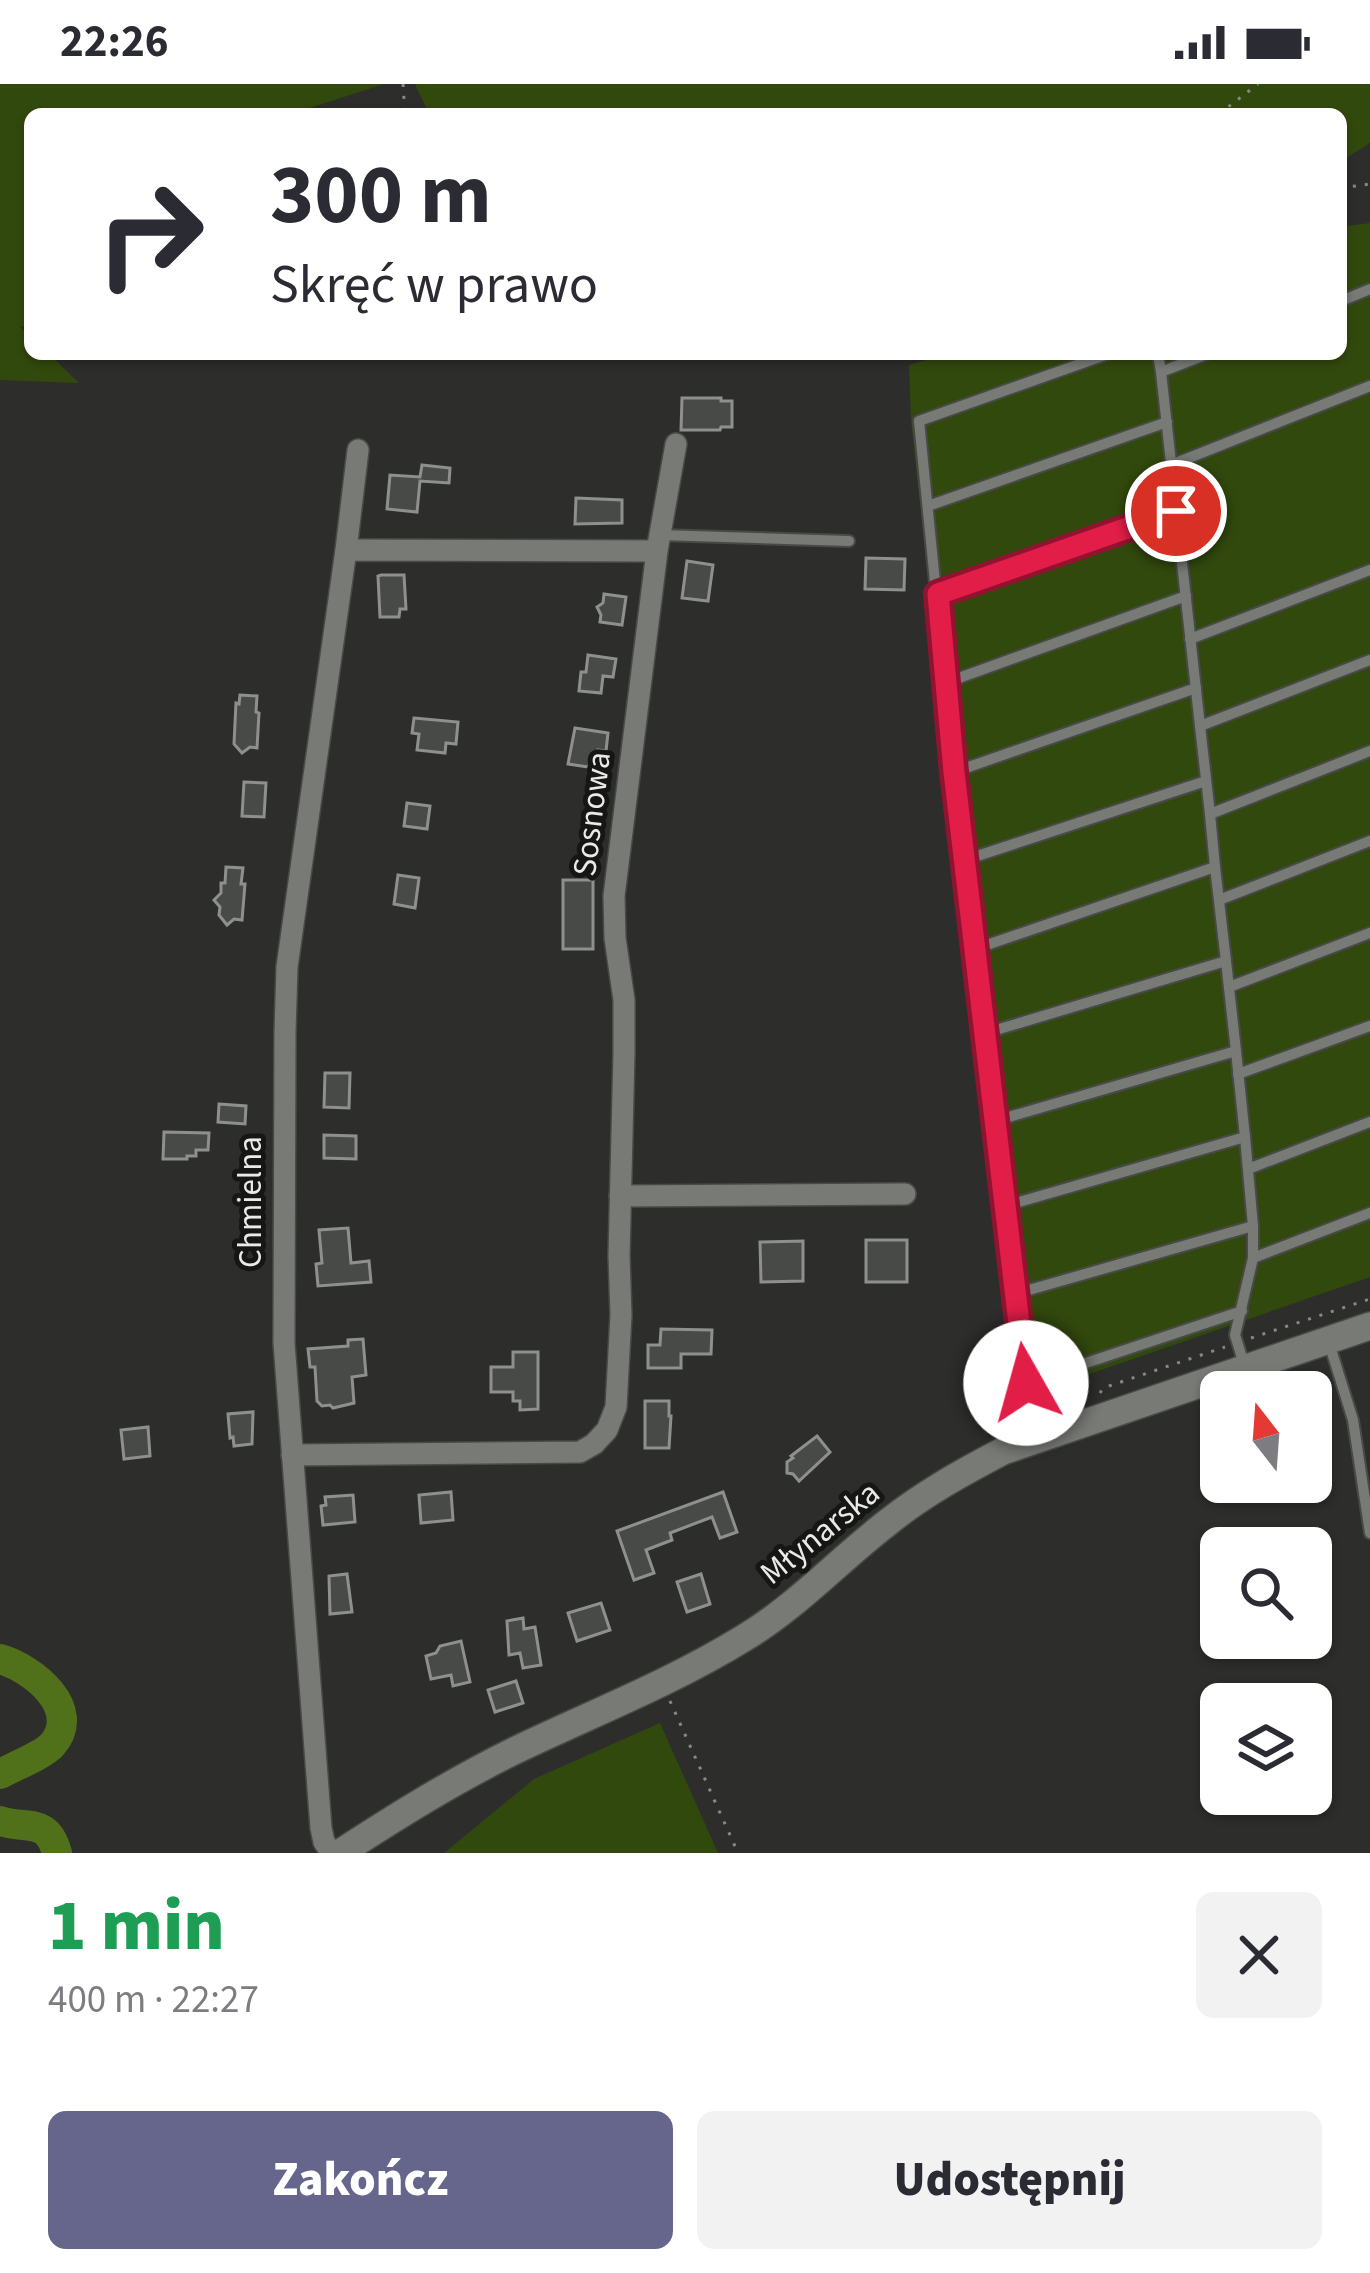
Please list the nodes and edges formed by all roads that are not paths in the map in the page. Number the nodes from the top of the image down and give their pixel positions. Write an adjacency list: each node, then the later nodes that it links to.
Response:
1 (1091, 360): 10 (lane)
2 (1159, 360): 4 (lane)
3 (1192, 360): 4 (lane)
4 (1161, 372): 6 (lane)
5 (1370, 386): 9 (lane)
6 (1167, 422): 9 (lane); 10 (lane)
7 (676, 443): 13 (street, Sosnowa)
8 (358, 450): 14 (street, Chmielna)
9 (1171, 465): 11 (lane)
10 (928, 506): 16 (lane)
11 (1176, 511): 16 (lane); 17 (lane)
12 (849, 541): 13 (lane)
13 (659, 543): 14 (street); 44 (street, Sosnowa)
14 (346, 550): 54 (street, Chmielna)
15 (1370, 570): 18 (lane)
16 (938, 594): 20 (lane)
17 (1186, 596): 18 (lane); 20 (lane)
18 (1190, 639): 21 (lane)
19 (1370, 659): 22 (lane)
20 (945, 683): 24 (lane)
21 (1196, 688): 22 (lane); 24 (lane)
22 (1200, 726): 25 (lane)
23 (1370, 751): 26 (lane)
24 (954, 772): 28 (lane)
25 (1206, 781): 26 (lane); 28 (lane)
26 (1210, 814): 29 (lane)
27 (1370, 841): 30 (lane)
28 (965, 860): 32 (lane)
29 (1215, 867): 30 (lane); 32 (lane)
30 (1219, 900): 33 (lane)
31 (1370, 933): 34 (lane)
32 (975, 949): 36 (lane)
33 (1226, 962): 34 (lane); 36 (lane)
34 (1228, 987): 37 (lane)
35 (1370, 1026): 38 (lane)
36 (986, 1033): 39 (lane)
37 (1236, 1051): 38 (lane); 39 (lane)
38 (1238, 1074): 41 (lane)
39 (995, 1121): 45 (lane)
40 (1370, 1122): 42 (lane)
41 (1245, 1137): 42 (lane); 45 (lane)
42 (1248, 1169): 47 (lane)
43 (905, 1194): 44 (street)
44 (620, 1196): 54 (street, Sosnowa)
45 (1005, 1206): 49 (lane)
46 (1370, 1213): 48 (lane)
47 (1253, 1226): 48 (lane); 49 (lane)
48 (1253, 1258): 50 (lane)
49 (1015, 1294): 50 (lane)
50 (1242, 1311): 53 (lane)
51 (1370, 1326): 52 (street, Młynarska)
52 (1328, 1340): 53 (street, Młynarska); 55 (lane)
53 (1245, 1367): 56 (street, Młynarska)
54 (292, 1455): 56 (street, Chmielna)
55 (1370, 1533)
56 (336, 1853)

